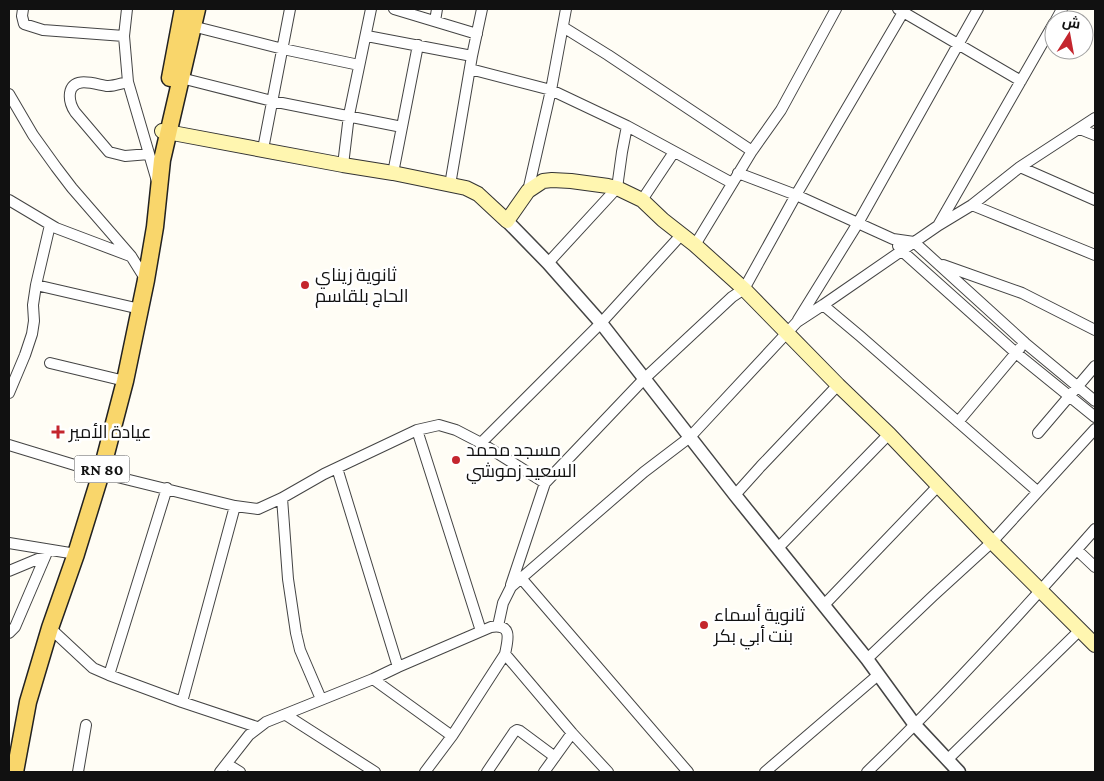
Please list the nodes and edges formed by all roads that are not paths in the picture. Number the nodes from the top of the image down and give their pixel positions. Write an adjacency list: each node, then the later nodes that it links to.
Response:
1 (23, 9): 18 (street)
2 (127, 9): 18 (street)
3 (183, 9): 38 (main road, RN 80)
4 (197, 9): 15 (main road, RN 80)
5 (290, 9): 23 (street)
6 (371, 9): 19 (street)
7 (394, 9): 14 (street)
8 (437, 9): 14 (street)
9 (482, 9): 17 (street)
10 (566, 9): 16 (street)
11 (836, 9): 42 (street)
12 (978, 9): 22 (street)
13 (902, 10): 22 (street); 52 (street)
14 (435, 21): 17 (street)
15 (192, 26): 23 (street); 27 (main road, RN 80)
16 (563, 27): 30 (street); 42 (street)
17 (476, 34): 24 (street)
18 (124, 36): 29 (street)
19 (367, 36): 21 (street); 25 (street)
20 (1044, 41): 28 (street)
21 (418, 45): 24 (street); 36 (street)
22 (958, 45): 28 (street); 58 (street)
23 (283, 49): 25 (street); 32 (street)
24 (472, 56): 26 (street)
25 (359, 66): 33 (street)
26 (470, 69): 30 (street); 49 (street)
27 (181, 78): 32 (street); 38 (main road, RN 80)
28 (1021, 81): 60 (street)
29 (128, 82): 43 (street); 43 (street)
30 (552, 90): 35 (street); 51 (street)
31 (9, 94): 67 (street)
32 (272, 101): 33 (street); 40 (street)
33 (349, 115): 36 (street); 44 (street)
34 (1094, 118): 37 (street)
35 (627, 126): 41 (street); 50 (street)
36 (402, 127): 46 (street)
37 (1080, 129): 39 (street); 45 (street)
38 (166, 132): 40 (main road); 43 (main road, RN 80)
39 (1095, 135)
40 (263, 149): 44 (main road)
41 (674, 152): 48 (street); 54 (street)
42 (752, 152): 47 (street)
43 (156, 157): 70 (main road, RN 80)
44 (343, 165): 46 (main road)
45 (1020, 167): 55 (street); 56 (street)
46 (393, 173): 49 (main road)
47 (738, 173): 48 (street); 52 (street)
48 (732, 183): 64 (street)
49 (450, 185): 57 (main road)
50 (617, 188): 51 (main road); 54 (main road); 68 (street)
51 (528, 191): 57 (main road)
52 (796, 195): 58 (street); 72 (street)
53 (9, 200): 59 (street)
54 (642, 200): 61 (main road)
55 (1095, 200)
56 (972, 205): 60 (street); 66 (street)
57 (507, 221): 68 (street)
58 (858, 223): 62 (street); 75 (street)
59 (50, 225): 67 (street); 71 (street)
60 (939, 225): 63 (street)
61 (682, 234): 64 (main road); 76 (street)
62 (893, 239): 63 (street); 65 (street)
63 (914, 242): 65 (street); 69 (street)
64 (695, 245): 72 (main road)
65 (902, 251): 73 (street); 80 (street)
66 (1095, 255)
67 (131, 256): 70 (street)
68 (548, 262): 76 (street)
69 (937, 263): 77 (street); 79 (street)
70 (146, 280): 74 (main road, RN 80)
71 (36, 285): 74 (street); 87 (street)
72 (744, 289): 78 (main road); 83 (street)
73 (823, 305): 75 (street); 91 (street)
74 (140, 309): 84 (main road, RN 80)
75 (797, 322): 78 (street)
76 (601, 323): 83 (street); 97 (street)
77 (1095, 330)
78 (787, 333): 85 (main road); 96 (street)
79 (1025, 343): 80 (street); 86 (street)
80 (1016, 353): 88 (street); 91 (street)
81 (50, 362): 84 (street)
82 (1095, 366): 86 (street)
83 (644, 379): 96 (street); 101 (street)
84 (125, 381): 100 (main road, RN 80)
85 (838, 385): 95 (main road); 105 (street)
86 (1078, 386): 88 (street); 89 (street)
87 (9, 393)
88 (1070, 396): 90 (street); 94 (street)
89 (1095, 401)
90 (1095, 417)
91 (958, 422): 104 (street)
92 (1095, 429): 104 (street)
93 (417, 430): 97 (street); 99 (street); 124 (street)
94 (1038, 433)
95 (889, 434): 102 (main road); 111 (street)
96 (690, 437): 105 (street); 117 (street)
97 (481, 443): 101 (street)
98 (9, 445): 100 (street)
99 (337, 468): 106 (street); 129 (street)
100 (101, 473): 103 (street); 114 (main road, RN 80)
101 (545, 483): 118 (street)
102 (939, 485): 109 (main road); 120 (street)
103 (167, 488): 107 (street); 130 (street)
104 (1037, 491): 109 (street)
105 (736, 495): 111 (street)
106 (282, 498): 107 (street); 133 (street)
107 (235, 506): 134 (street)
108 (1095, 529): 112 (street)
109 (992, 542): 119 (main road); 128 (street)
110 (9, 543): 113 (street)
111 (778, 548): 120 (street)
112 (1077, 550): 115 (street); 119 (street)
113 (47, 553): 114 (street); 116 (street); 125 (street)
114 (76, 554): 122 (main road, RN 80)
115 (1095, 567)
116 (9, 570)
117 (522, 578): 118 (street); 153 (street)
118 (511, 587): 121 (street)
119 (1041, 590): 123 (main road); 137 (street)
120 (824, 605): 128 (street)
121 (498, 626): 124 (street); 127 (street)
122 (50, 628): 130 (street); 144 (main road, RN 80)
123 (1080, 630): 126 (main road); 142 (street)
124 (481, 631): 129 (street)
125 (9, 633)
126 (1095, 645)
127 (505, 654): 139 (street); 140 (street)
128 (866, 659): 131 (street)
129 (398, 667): 132 (street)
130 (109, 675): 134 (street)
131 (878, 675): 137 (street); 154 (street)
132 (373, 679): 133 (street); 140 (street)
133 (321, 699): 135 (street)
134 (182, 702): 138 (street)
135 (286, 715): 138 (street); 148 (street)
136 (86, 725): 145 (street)
137 (915, 725): 142 (street); 155 (street)
138 (258, 727): 143 (street)
139 (572, 733): 141 (street); 152 (street)
140 (452, 736): 149 (street)
141 (555, 757): 150 (street); 151 (street)
142 (947, 760): 156 (street)
143 (227, 764): 146 (street); 147 (street)
144 (15, 772)
145 (78, 772)
146 (220, 772)
147 (240, 772)
148 (375, 772)
149 (425, 772)
150 (487, 772)
151 (544, 772)
152 (608, 772)
153 (688, 772)
154 (765, 772)
155 (867, 772)
156 (960, 772)

